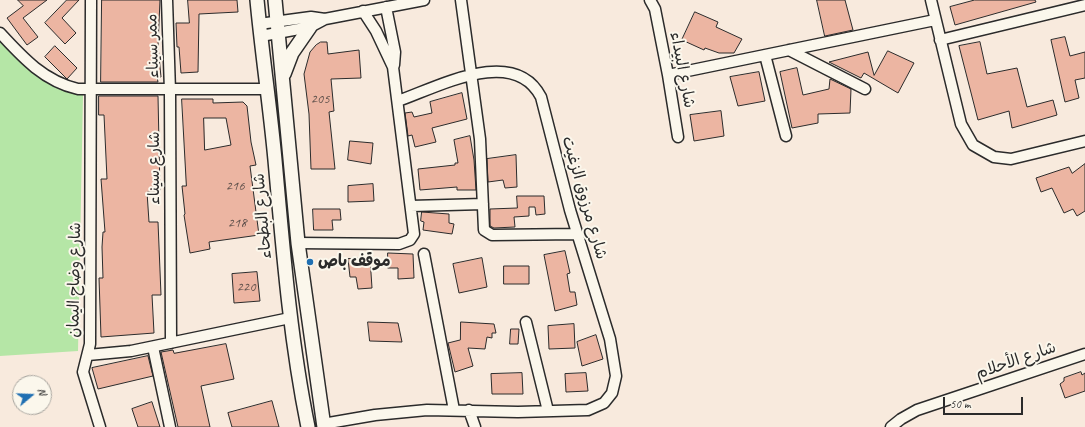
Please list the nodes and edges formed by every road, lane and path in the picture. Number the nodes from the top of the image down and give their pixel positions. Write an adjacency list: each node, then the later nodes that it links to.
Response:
1 (91, 0): 28 (street, شارع وضاح اليمان)
2 (167, 0): 29 (street, ممر سيناء)
3 (257, 0): 17 (street, شارع البطحاء)
4 (275, 0): 15 (street, شارع البطحاء)
5 (424, 0): 11 (street)
6 (461, 0): 23 (street)
7 (650, 0): 9 (street, شارع البيداء)
8 (931, 0): 14 (street)
9 (656, 5): 24 (street, شارع البيداء)
10 (1085, 5): 19 (street)
11 (386, 7): 12 (street); 22 (street)
12 (363, 11): 13 (street); 22 (street)
13 (325, 19): 15 (street); 16 (street)
14 (935, 20): 19 (street); 20 (street)
15 (278, 28): 16 (street); 17 (street); 25 (street, شارع البطحاء)
16 (310, 28): 25 (street)
17 (260, 30): 26 (street, شارع البطحاء)
18 (0, 33): 28 (street)
19 (940, 40): 33 (street)
20 (790, 50): 21 (street); 27 (street)
21 (765, 56): 24 (street); 31 (street)
22 (393, 67): 30 (street)
23 (472, 75): 30 (street, شارع مرزوق الزغيت); 34 (street); 36 (street, شارع مرزوق الزغيت)
24 (668, 75): 32 (street, شارع البيداء)
25 (282, 80): 37 (street, شارع البطحاء)
26 (268, 89): 29 (street); 39 (street, شارع البطحاء)
27 (864, 89)
28 (91, 90): 29 (street); 44 (street, شارع وضاح اليمان)
29 (170, 91): 41 (street, شارع سيناء)
30 (398, 101): 35 (street)
31 (786, 136)
32 (678, 137)
33 (1085, 141)
34 (483, 204): 35 (street); 36 (street)
35 (411, 206): 37 (street)
36 (577, 234): 47 (street, شارع مرزوق الزغيت)
37 (298, 243): 48 (street, شارع البطحاء)
38 (424, 254): 45 (street)
39 (290, 318): 41 (street, شارع وضاح اليمان); 51 (street, شارع البطحاء)
40 (526, 322): 47 (street)
41 (171, 343): 42 (street, شارع وضاح اليمان)
42 (153, 346): 44 (street, شارع وضاح اليمان); 50 (street)
43 (1085, 354): 53 (street, شارع الأحلام)
44 (88, 355): 49 (street)
45 (454, 410): 46 (street, شارع مرزوق الزغيت); 48 (street, شارع مرزوق الزغيت)
46 (469, 410): 47 (street, شارع مرزوق الزغيت); 52 (street)
47 (548, 411)
48 (324, 426)
49 (100, 427)
50 (170, 427)
51 (308, 427)
52 (475, 427)
53 (891, 427)

